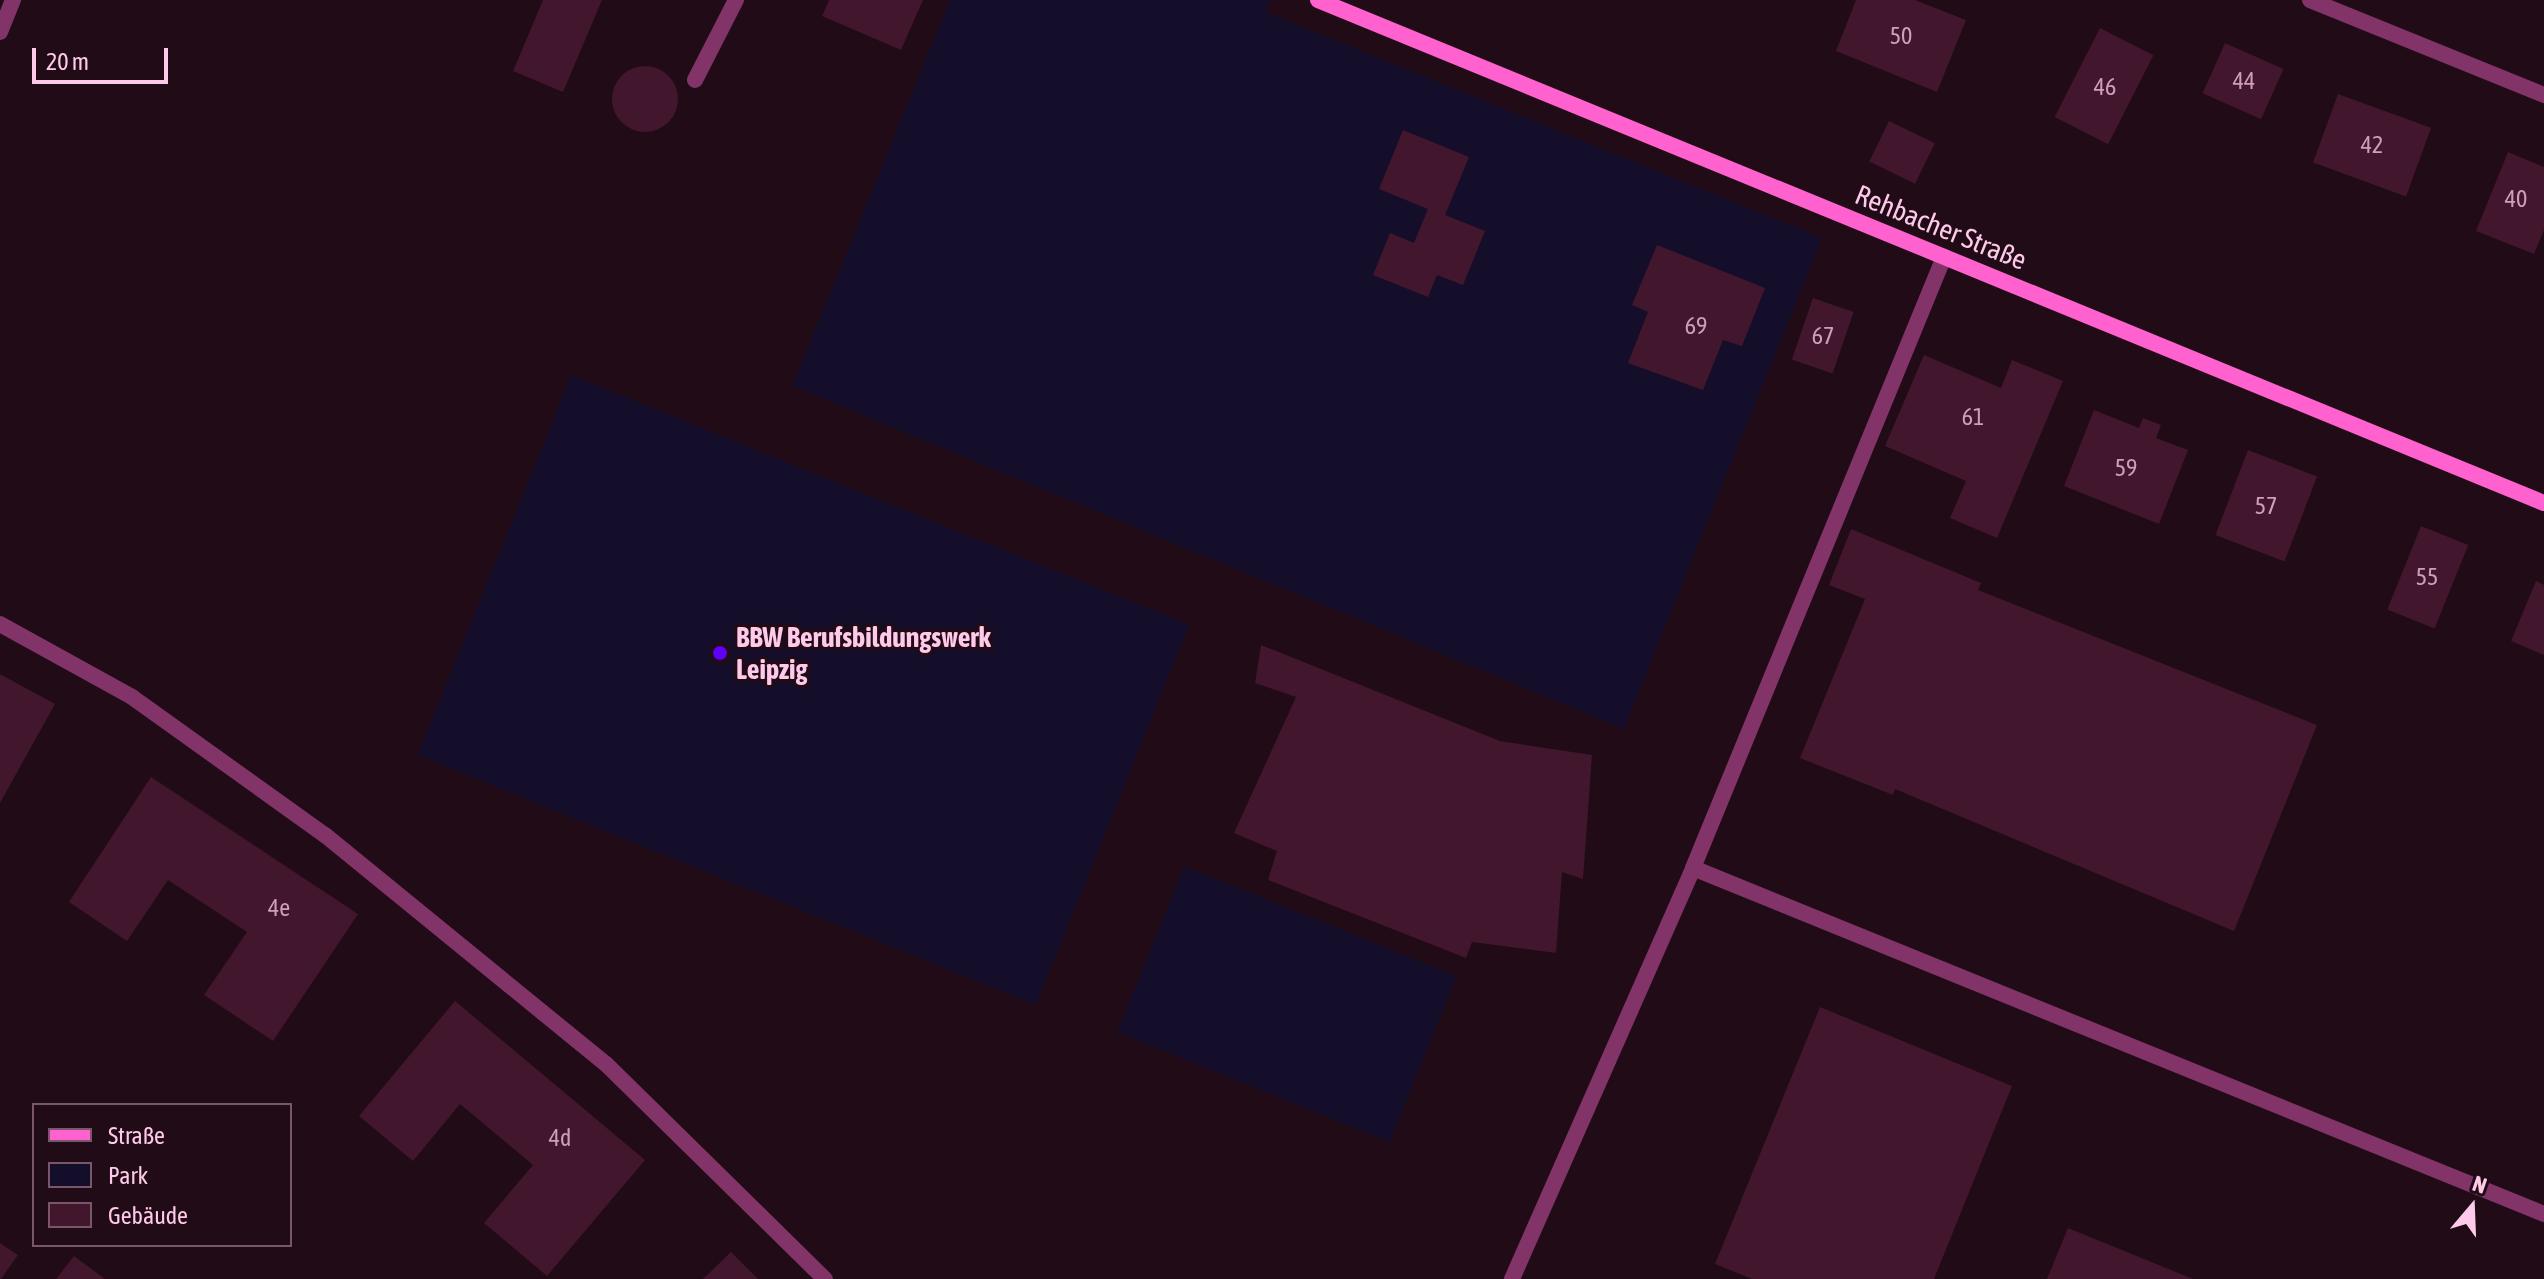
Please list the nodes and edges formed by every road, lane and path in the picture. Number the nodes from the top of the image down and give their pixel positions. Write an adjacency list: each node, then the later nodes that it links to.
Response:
1 (13, 0): 5 (street)
2 (736, 0): 6 (street)
3 (1318, 0): 8 (street, Rehbacher Straße)
4 (2310, 0): 7 (street)
5 (0, 32)
6 (695, 80)
7 (2544, 95)
8 (1944, 257): 9 (street, Rehbacher Straße); 11 (street)
9 (2544, 503)
10 (0, 624): 13 (street)
11 (1693, 868): 12 (street); 14 (street)
12 (2544, 1214)
13 (825, 1279)
14 (1512, 1279)

